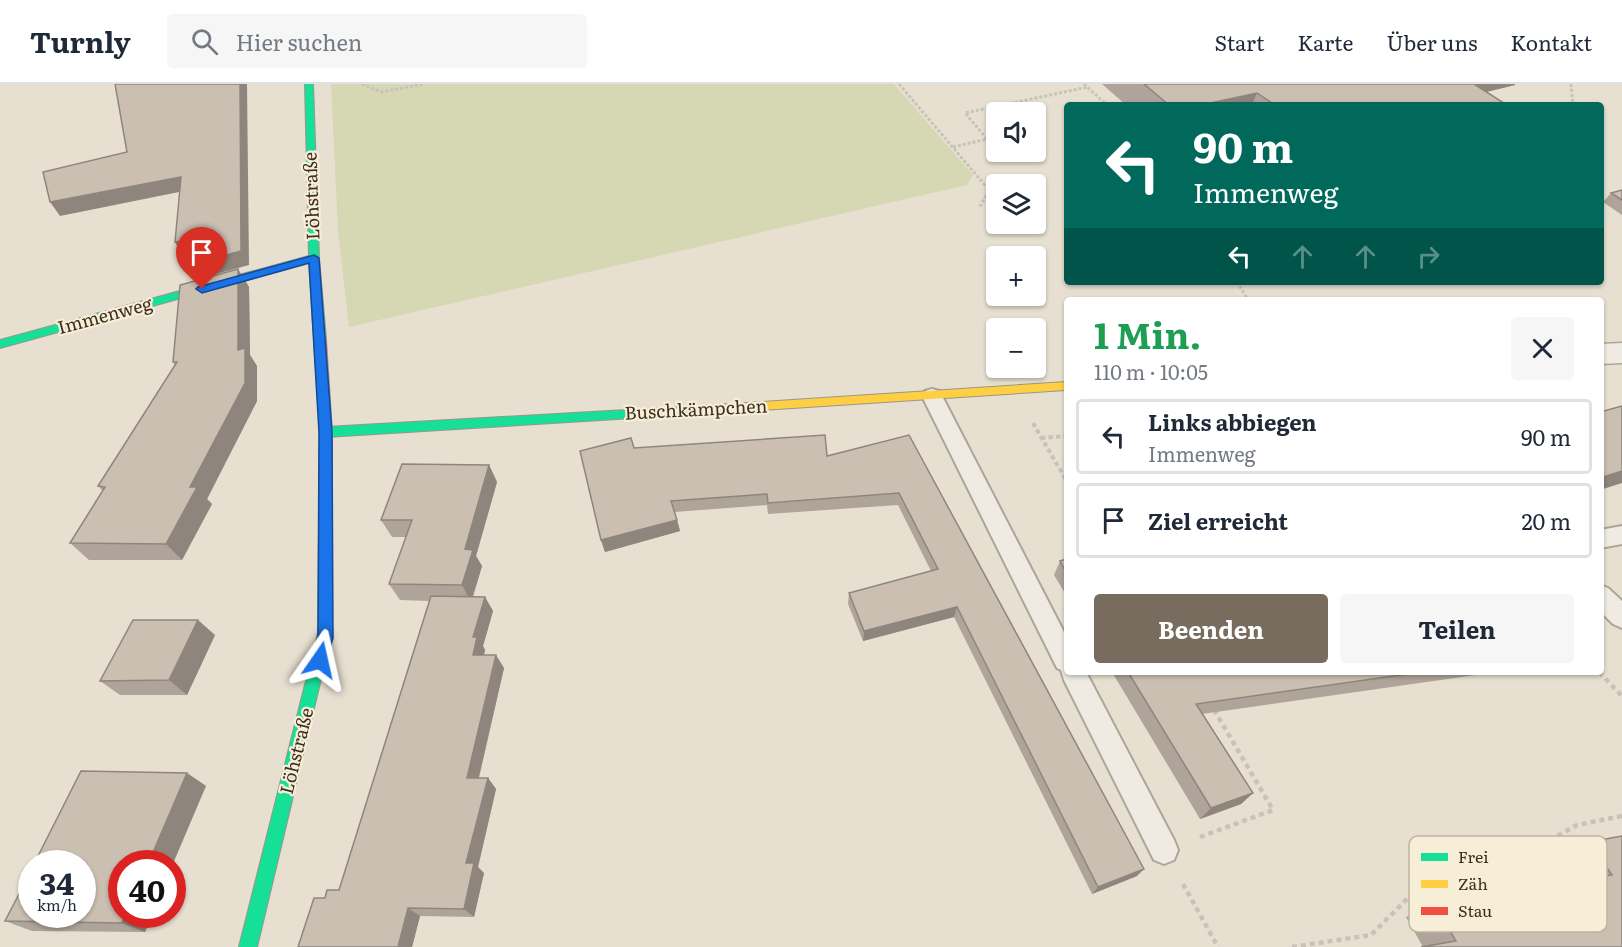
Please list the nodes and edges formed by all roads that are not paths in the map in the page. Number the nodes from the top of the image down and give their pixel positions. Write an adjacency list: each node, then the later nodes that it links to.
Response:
1 (309, 84): 2 (street, Löhstraße)
2 (314, 258): 3 (street, Immenweg); 8 (street, Löhstraße)
3 (0, 344)
4 (1622, 353): 5 (street)
5 (1604, 354)
6 (1064, 386): 7 (street, Buschkämpchen)
7 (932, 396): 8 (street, Buschkämpchen); 13 (lane)
8 (326, 432): 16 (street, Löhstraße)
9 (1622, 535): 10 (lane)
10 (1604, 537)
11 (1604, 599): 12 (lane)
12 (1622, 617)
13 (1064, 656)
14 (1075, 675): 15 (lane)
15 (1164, 850)
16 (248, 947)

